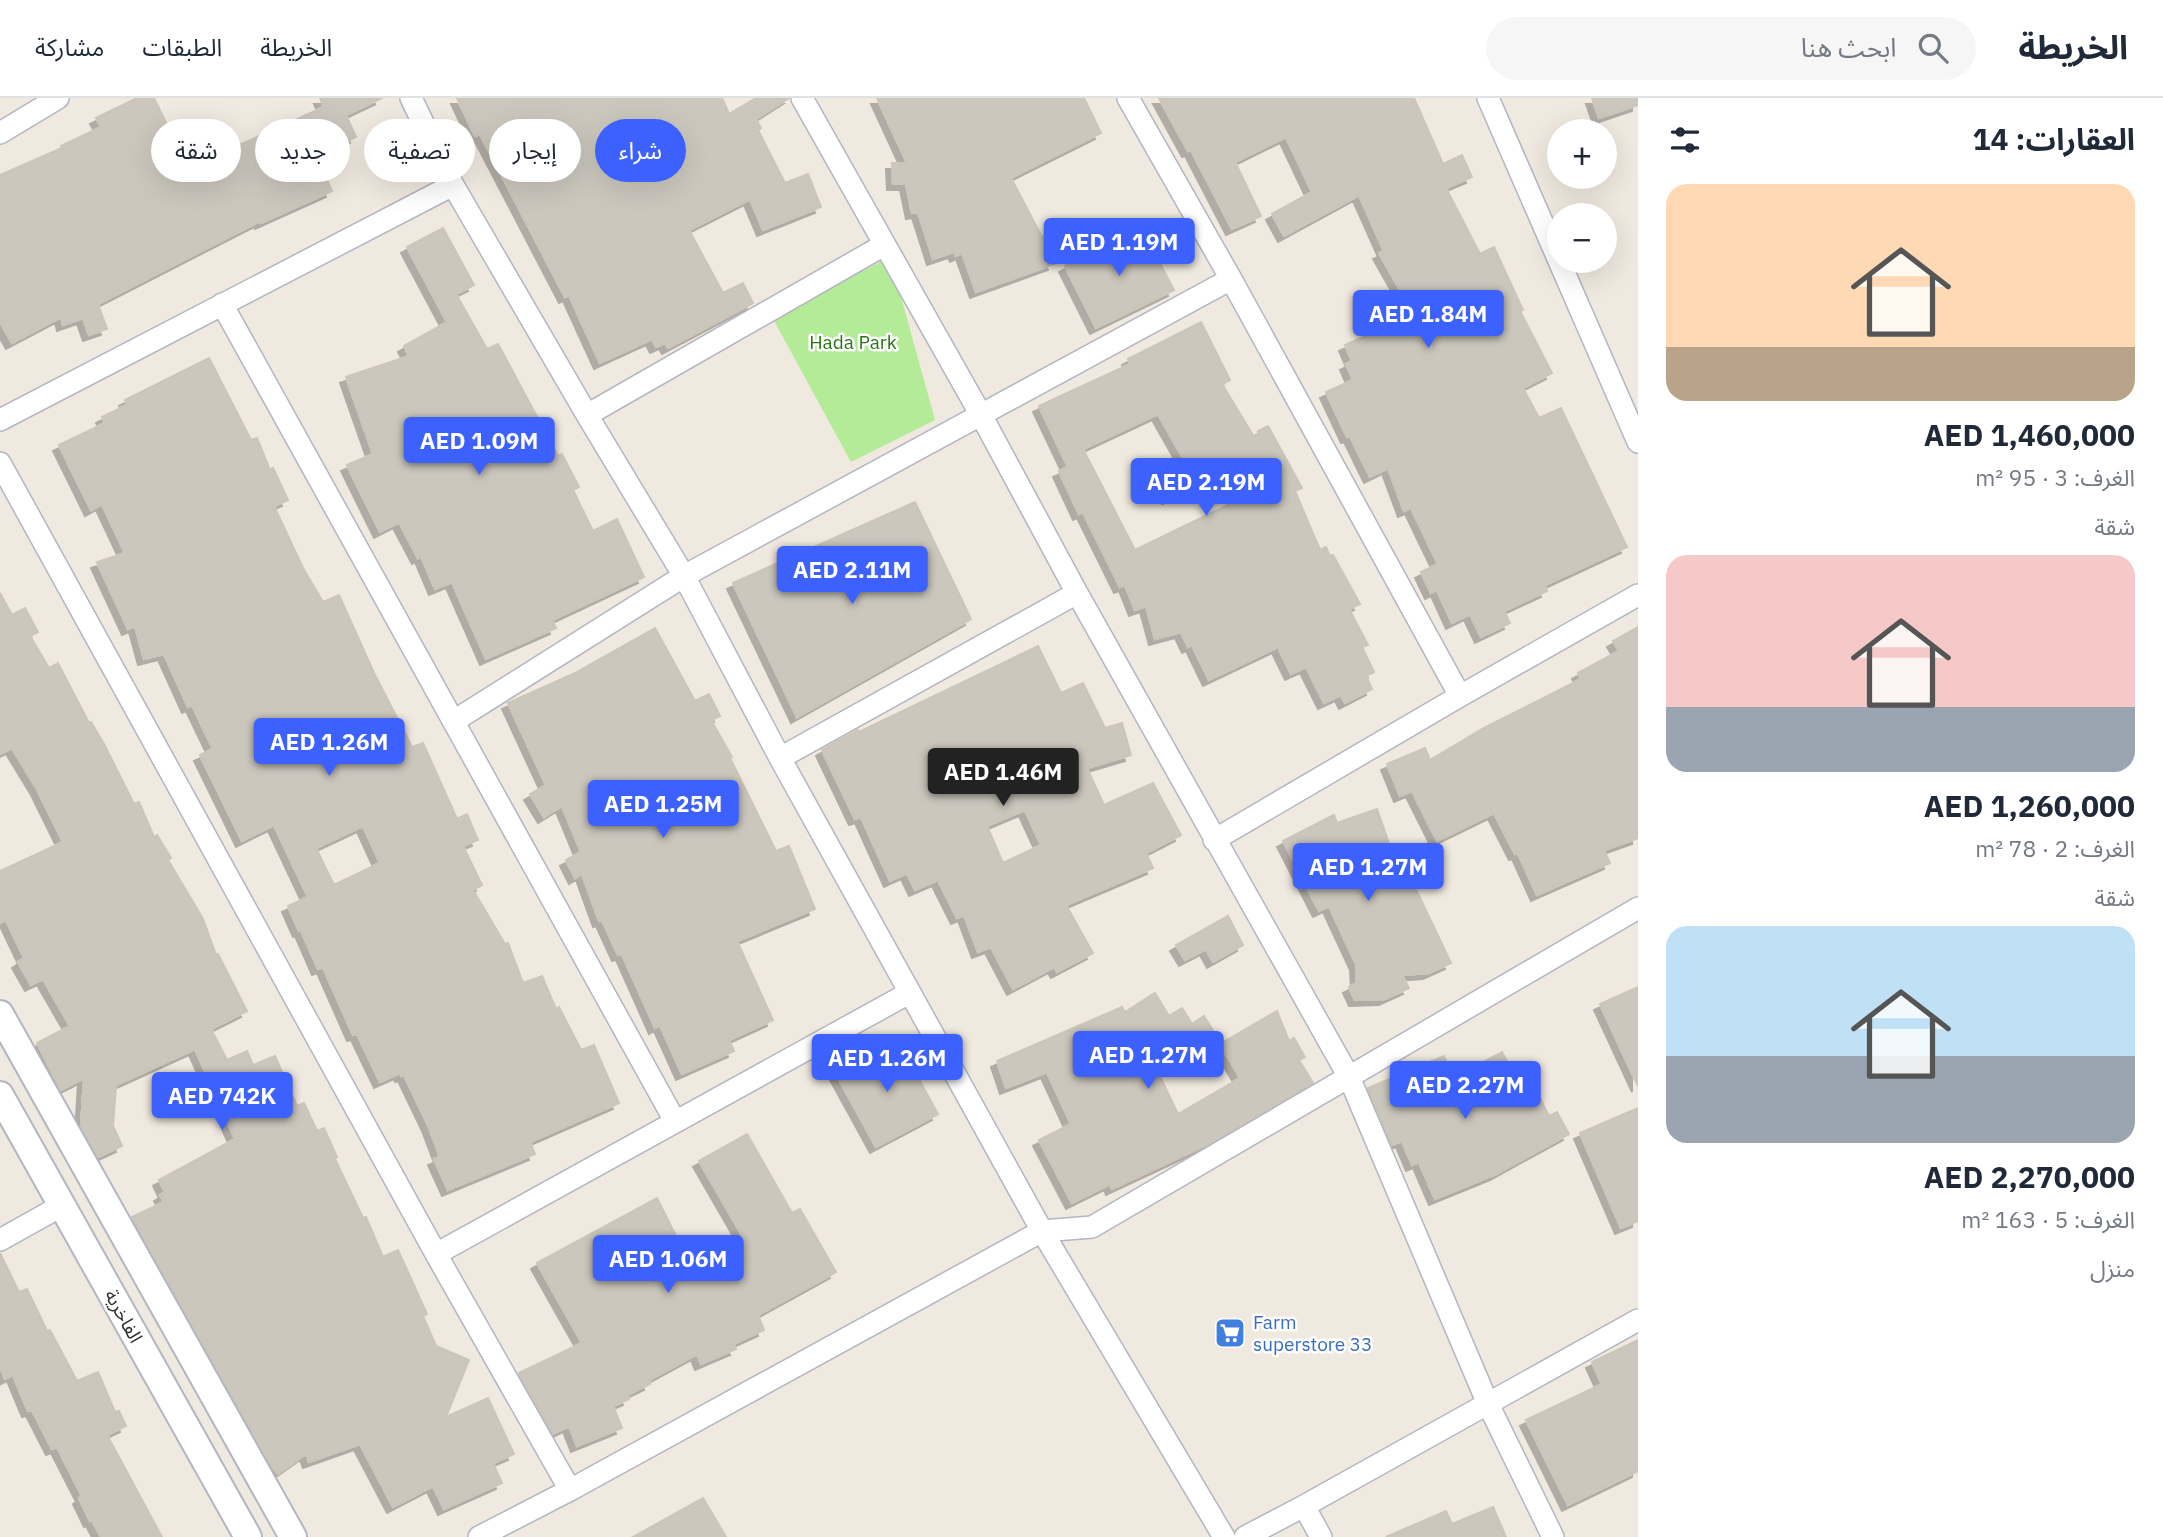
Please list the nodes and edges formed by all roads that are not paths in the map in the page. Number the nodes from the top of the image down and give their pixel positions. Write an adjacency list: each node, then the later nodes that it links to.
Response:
1 (58, 98): 6 (street)
2 (411, 98): 7 (street)
3 (802, 98): 8 (street)
4 (1128, 98): 9 (street)
5 (1488, 98): 14 (street)
6 (0, 133)
7 (453, 185): 10 (street); 11 (street)
8 (884, 246): 11 (street); 12 (street)
9 (1231, 279): 12 (street); 19 (street)
10 (222, 304): 13 (street); 20 (street)
11 (587, 415): 16 (street)
12 (981, 415): 16 (street); 17 (street)
13 (0, 420)
14 (1638, 442)
15 (0, 463): 32 (street)
16 (684, 576): 20 (street); 21 (street)
17 (1077, 593): 21 (street); 22 (street)
18 (1638, 595): 19 (street)
19 (1460, 696): 22 (street)
20 (454, 721): 28 (street)
21 (780, 758): 24 (street)
22 (1214, 840): 26 (street)
23 (1638, 908): 26 (street)
24 (909, 993): 28 (street); 30 (street)
25 (0, 1014): 38 (street)
26 (1349, 1077): 30 (street); 34 (street)
27 (0, 1095): 29 (street, الفاخرية)
28 (675, 1121): 32 (street)
29 (61, 1206): 31 (street); 37 (street, الفاخرية)
30 (1042, 1231): 35 (street); 40 (street)
31 (0, 1240)
32 (436, 1254): 35 (street)
33 (1638, 1321): 34 (street)
34 (1488, 1404): 36 (street); 43 (street)
35 (570, 1490): 39 (street)
36 (1304, 1506): 41 (street); 42 (street)
37 (248, 1537)
38 (293, 1537)
39 (479, 1537)
40 (1224, 1537)
41 (1245, 1537)
42 (1321, 1537)
43 (1553, 1537)

